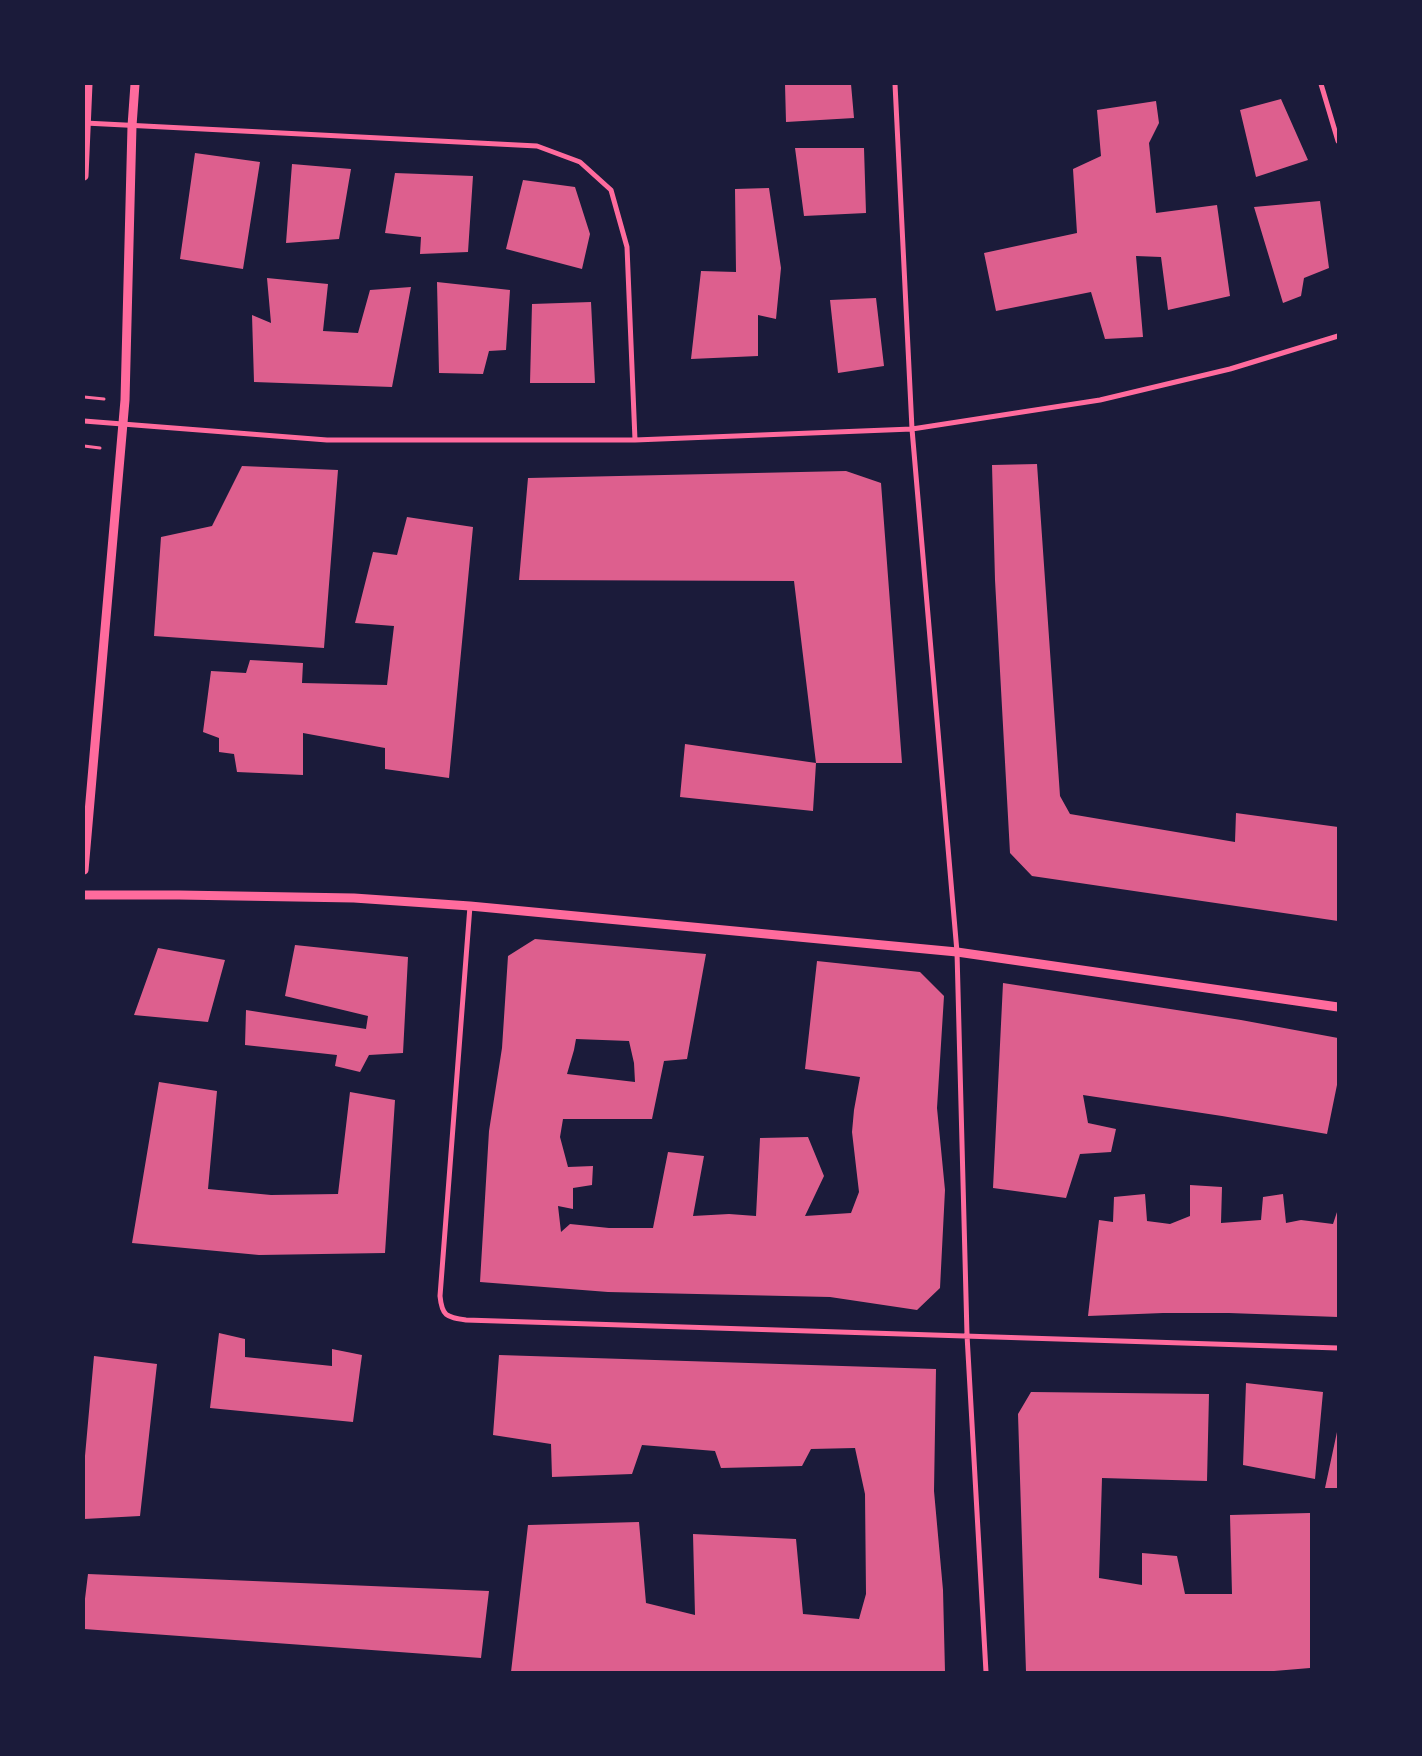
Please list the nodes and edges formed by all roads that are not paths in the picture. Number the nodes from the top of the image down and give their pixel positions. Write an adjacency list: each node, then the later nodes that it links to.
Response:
1 (88, 84): 5 (street)
2 (135, 84): 6 (street)
3 (895, 84): 12 (street)
4 (1321, 84): 7 (street)
5 (85, 123): 6 (street); 8 (street)
6 (132, 126): 11 (street); 13 (street)
7 (1338, 141)
8 (84, 176)
9 (1338, 336): 12 (street)
10 (84, 420): 11 (street)
11 (123, 424): 13 (street); 14 (street)
12 (912, 429): 13 (street); 17 (street)
13 (635, 440)
14 (84, 870)
15 (84, 895): 16 (street)
16 (470, 906): 17 (street); 19 (street)
17 (957, 952): 18 (street); 19 (street)
18 (1338, 1007)
19 (967, 1335): 20 (street); 21 (street)
20 (1338, 1348)
21 (986, 1672)

